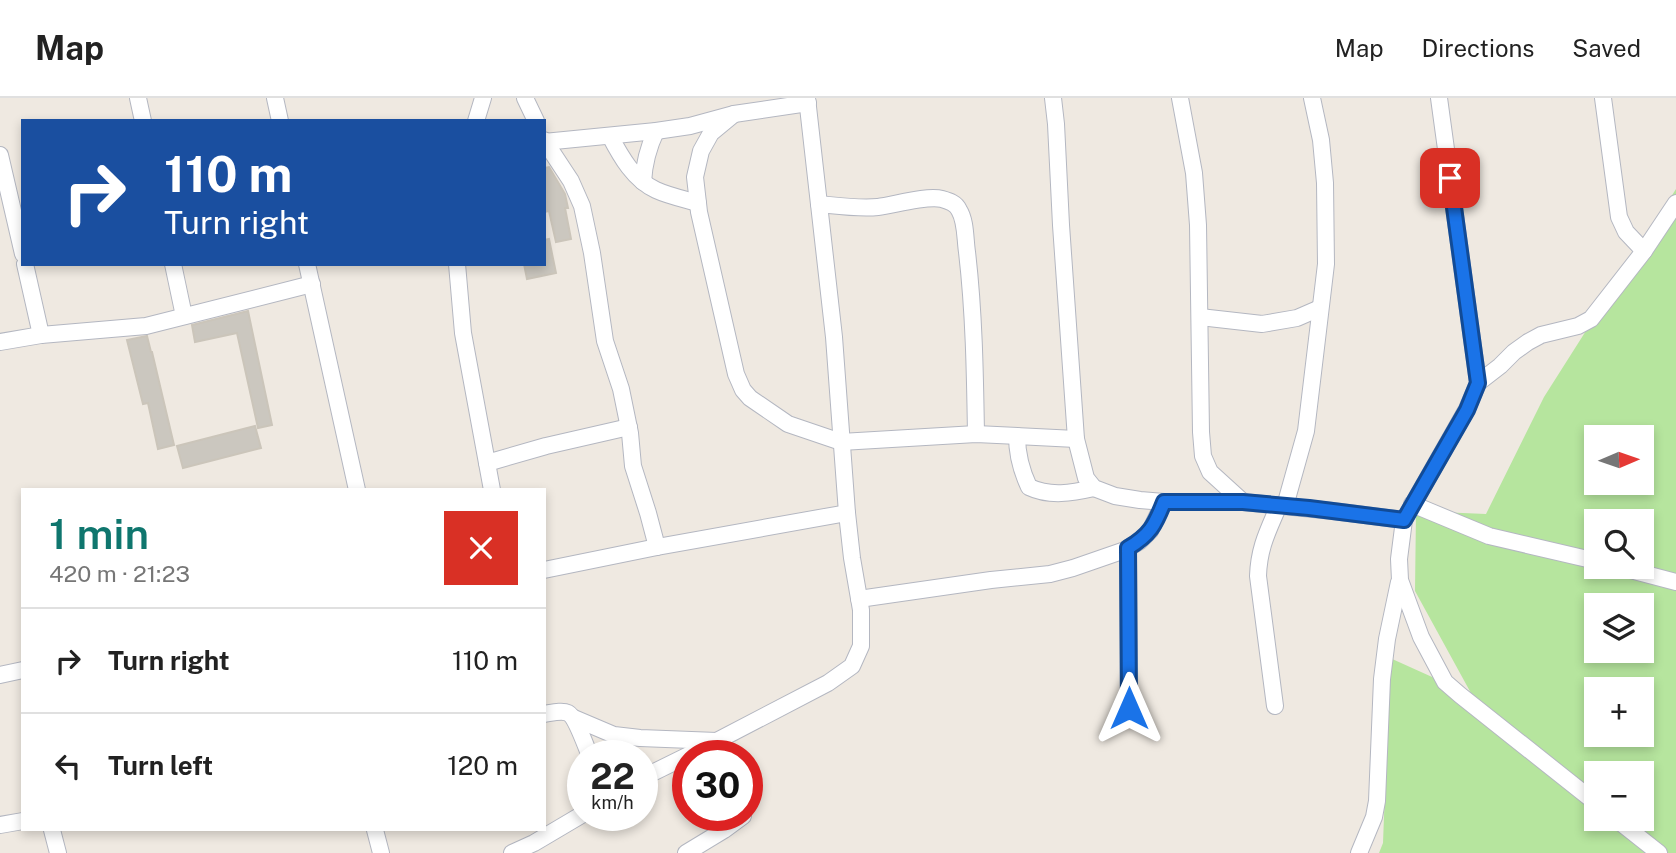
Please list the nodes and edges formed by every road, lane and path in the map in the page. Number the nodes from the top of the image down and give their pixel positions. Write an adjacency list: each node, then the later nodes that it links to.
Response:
1 (138, 98): 12 (street)
2 (275, 98): 13 (street)
3 (484, 98): 14 (street)
4 (526, 98): 15 (street)
5 (1053, 98): 41 (street)
6 (1180, 98): 34 (street)
7 (1312, 98): 32 (street)
8 (1439, 98): 37 (street)
9 (1603, 98): 26 (street)
10 (808, 101): 11 (street); 24 (street)
11 (733, 114): 16 (street); 22 (street)
12 (143, 119)
13 (280, 119)
14 (477, 119)
15 (535, 119)
16 (656, 131): 17 (street); 21 (street)
17 (610, 136): 18 (street); 21 (street)
18 (546, 142)
19 (546, 144): 38 (street)
20 (0, 155): 25 (street)
21 (643, 182): 22 (street)
22 (698, 203): 42 (street)
23 (1676, 203): 26 (street)
24 (820, 204): 39 (street); 42 (street)
25 (19, 221)
26 (1644, 251): 37 (street)
27 (25, 266): 35 (street)
28 (173, 266): 33 (street)
29 (308, 266): 31 (street)
30 (457, 266): 43 (street)
31 (312, 284): 33 (street); 44 (street)
32 (1320, 308): 34 (street); 50 (street)
33 (184, 316): 35 (street)
34 (1200, 317): 48 (street)
35 (41, 335): 36 (street)
36 (0, 342)
37 (1478, 383): 49 (street)
38 (629, 427): 43 (street); 53 (street)
39 (976, 434): 40 (street); 42 (street)
40 (1017, 436): 41 (street); 46 (street)
41 (1076, 439): 46 (street)
42 (841, 442): 51 (street)
43 (487, 463): 45 (street)
44 (357, 488)
45 (492, 488)
46 (1094, 488): 47 (street)
47 (1164, 502): 48 (street); 54 (street)
48 (1243, 502): 50 (street)
49 (1412, 504): 52 (street); 55 (street)
50 (1282, 505): 52 (street); 63 (street)
51 (847, 513): 53 (street); 60 (street)
52 (1404, 520): 58 (street)
53 (657, 547): 56 (street)
54 (1128, 548): 60 (street); 64 (street)
55 (1584, 558)
56 (546, 570)
57 (1654, 576): 59 (street)
58 (1399, 580): 70 (street); 82 (street)
59 (1676, 582)
60 (859, 599): 69 (street)
61 (21, 670): 62 (street)
62 (0, 675)
63 (1275, 706)
64 (1129, 708)
65 (546, 714): 66 (street)
66 (574, 718): 67 (street); 68 (street)
67 (583, 740)
68 (691, 740)
69 (719, 740)
70 (1584, 793)
71 (21, 821): 73 (street)
72 (567, 823): 80 (street)
73 (0, 825)
74 (52, 831): 78 (street)
75 (374, 831): 79 (street)
76 (722, 831): 81 (street)
77 (1631, 831): 83 (street)
78 (58, 853)
79 (381, 853)
80 (512, 853)
81 (686, 853)
82 (1359, 853)
83 (1658, 853)

